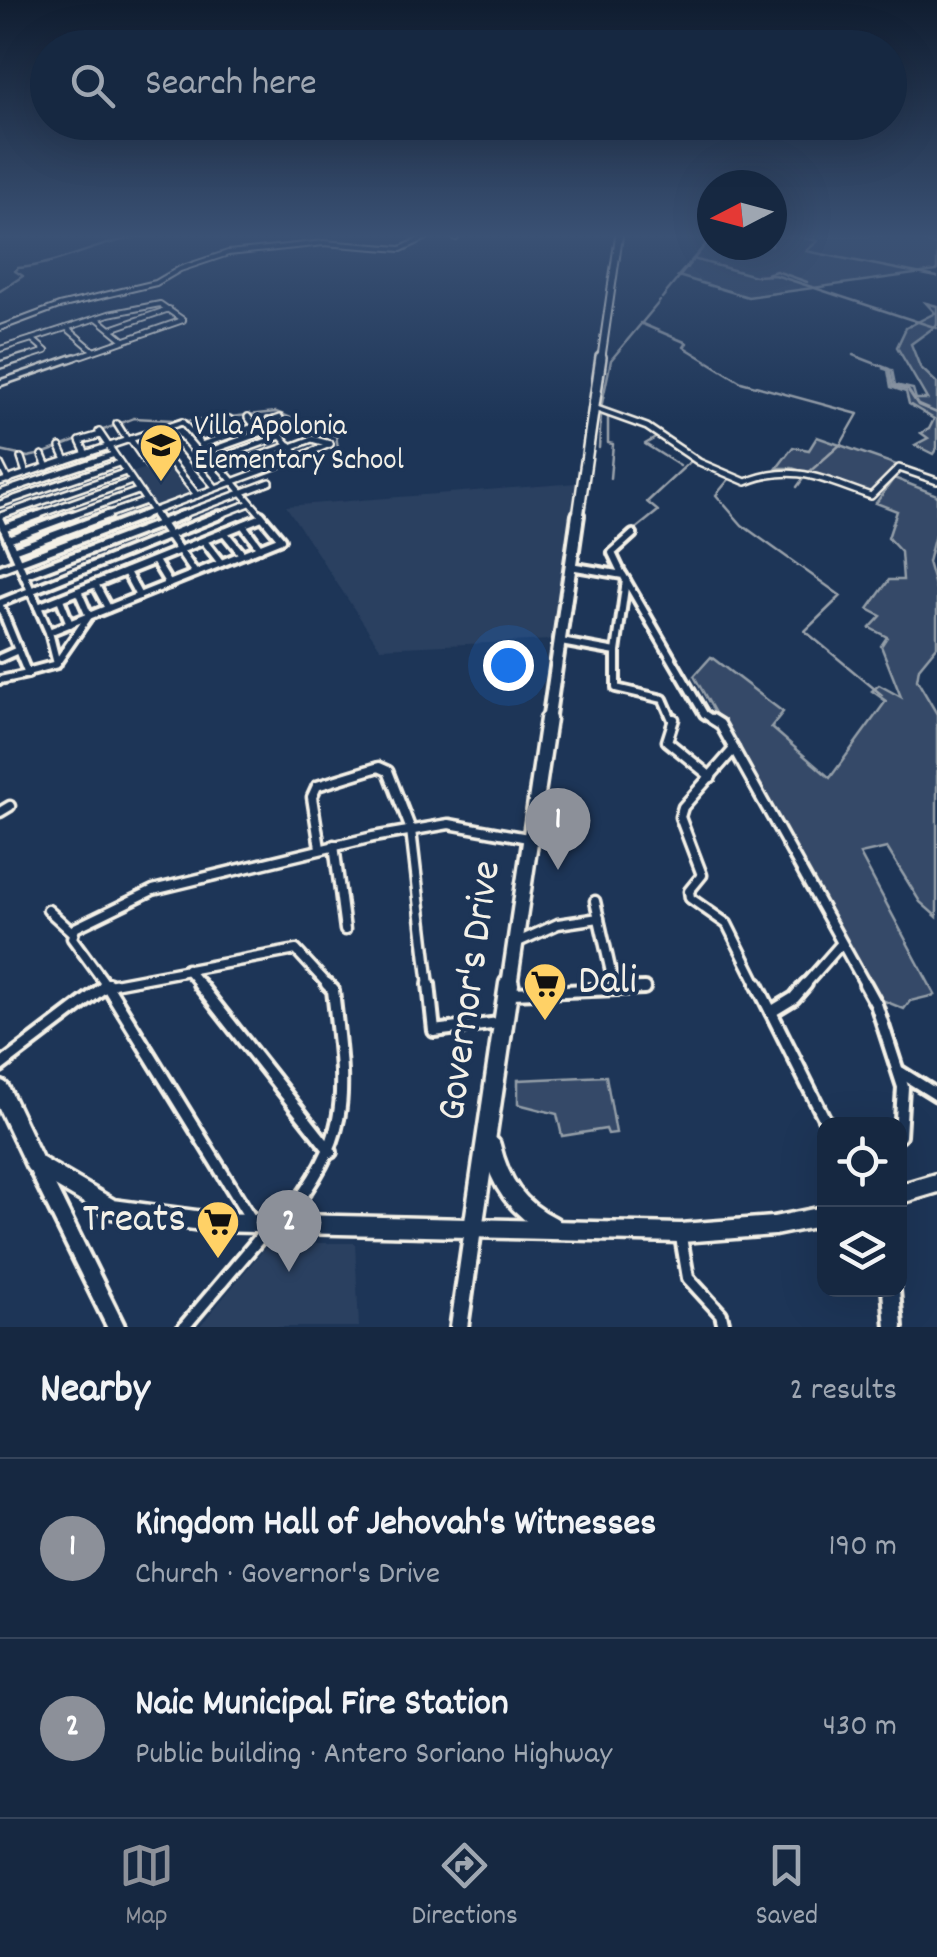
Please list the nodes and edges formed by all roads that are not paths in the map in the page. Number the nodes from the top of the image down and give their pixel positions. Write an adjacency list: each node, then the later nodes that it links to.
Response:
1 (92, 298): 5 (street)
2 (610, 298): 16 (main road, Governor's Drive)
3 (169, 310): 4 (street); 7 (street); 9 (street)
4 (97, 318): 6 (street); 7 (street)
5 (0, 328)
6 (67, 328): 8 (street); 12 (street)
7 (111, 329): 9 (street)
8 (32, 340): 10 (street); 11 (street)
9 (126, 340): 12 (street)
10 (0, 349)
11 (46, 351): 13 (street); 14 (street)
12 (94, 351): 13 (street)
13 (61, 362): 15 (street)
14 (0, 366)
15 (0, 383)
16 (593, 407): 53 (street); 83 (main road, Governor's Drive)
17 (248, 417): 24 (street)
18 (280, 418): 21 (street)
19 (229, 420): 27 (street)
20 (210, 421): 31 (street)
21 (268, 421): 24 (street); 26 (street)
22 (118, 424): 32 (street)
23 (296, 424): 26 (street)
24 (255, 426): 27 (street)
25 (165, 428): 28 (street); 33 (street); 58 (street)
26 (275, 429): 30 (street); 37 (street)
27 (239, 432): 31 (street)
28 (148, 433): 32 (street); 62 (street)
29 (294, 435): 30 (street)
30 (282, 437): 34 (street); 44 (street)
31 (221, 438): 33 (street)
32 (129, 440): 36 (street); 47 (street)
33 (201, 444): 37 (street)
34 (290, 446): 41 (street); 41 (street); 49 (street)
35 (60, 447): 43 (street)
36 (107, 447): 38 (street); 38 (street); 39 (street)
37 (208, 452): 44 (street)
38 (86, 454): 43 (street)
39 (113, 454): 45 (street); 61 (street)
40 (42, 455): 48 (street)
41 (300, 457): 54 (street)
42 (21, 458): 51 (street)
43 (66, 460): 48 (street)
44 (214, 460): 49 (street)
45 (119, 463): 50 (street); 65 (street)
46 (0, 464): 52 (street)
47 (148, 465)
48 (48, 466): 51 (street)
49 (222, 469): 54 (street)
50 (126, 472): 56 (street); 68 (street)
51 (26, 474): 52 (street)
52 (8, 480): 55 (street)
53 (937, 480)
54 (232, 481): 58 (street); 60 (street)
55 (0, 482)
56 (132, 482): 59 (street); 68 (street)
57 (270, 482): 60 (street)
58 (215, 488): 62 (street)
59 (139, 491): 63 (street); 74 (street)
60 (242, 492): 64 (street); 69 (street)
61 (0, 493)
62 (197, 495): 66 (street)
63 (146, 501): 66 (street); 77 (street)
64 (250, 503): 67 (street); 73 (street)
65 (0, 504)
66 (154, 512): 69 (street); 81 (street)
67 (262, 517): 70 (street); 76 (street)
68 (1, 522): 74 (street)
69 (161, 523): 73 (street); 87 (street)
70 (243, 525): 71 (street); 76 (street)
71 (224, 532): 75 (street); 79 (street)
72 (633, 534): 88 (street)
73 (170, 535): 78 (street); 91 (street)
74 (8, 538): 77 (street)
75 (204, 541): 78 (street); 82 (street)
76 (260, 548): 79 (street)
77 (13, 550): 81 (street)
78 (180, 551): 80 (street); 86 (street)
79 (242, 554): 82 (street)
80 (155, 560): 85 (street); 90 (street)
81 (19, 562): 84 (street); 87 (street)
82 (220, 563): 86 (street)
83 (570, 566): 88 (street); 104 (main road, Governor's Drive)
84 (0, 569)
85 (126, 572): 89 (street); 93 (street)
86 (194, 573): 90 (street)
87 (24, 575): 91 (street)
88 (624, 578): 106 (street); 111 (street)
89 (95, 584): 92 (street); 97 (street)
90 (169, 584): 93 (street)
91 (31, 591): 95 (street); 96 (street)
92 (78, 592): 94 (street); 98 (street)
93 (139, 596): 97 (street)
94 (60, 598): 96 (street); 100 (street)
95 (0, 604): 99 (street)
96 (38, 607): 101 (street)
97 (108, 608): 98 (street)
98 (89, 616): 100 (street); 108 (street)
99 (2, 620): 102 (street)
100 (70, 624): 101 (street)
101 (49, 632): 108 (street)
102 (12, 634): 103 (street); 105 (street)
103 (0, 639)
104 (560, 642): 106 (street); 116 (main road, Governor's Drive)
105 (18, 650): 107 (street); 109 (street)
106 (616, 652): 112 (street)
107 (0, 658)
108 (57, 662): 109 (street)
109 (29, 674): 110 (street)
110 (0, 680)
111 (734, 748): 112 (street); 125 (street)
112 (711, 778): 131 (street)
113 (10, 806): 114 (street)
114 (0, 812)
115 (412, 830): 116 (street); 117 (street); 118 (street); 132 (street)
116 (532, 839): 124 (main road, Governor's Drive)
117 (334, 845): 118 (street); 122 (street)
118 (320, 848): 123 (street)
119 (595, 901): 121 (street)
120 (48, 910): 123 (street)
121 (599, 918): 124 (street); 129 (street)
122 (345, 930)
123 (72, 932): 127 (street)
124 (517, 942): 130 (main road, Governor's Drive)
125 (840, 944): 131 (street); 134 (street)
126 (187, 968): 127 (street); 140 (street); 140 (street)
127 (106, 984): 133 (street); 145 (street)
128 (644, 988): 129 (street)
129 (614, 989): 130 (street)
130 (510, 993): 132 (main road, Governor's Drive)
131 (771, 1012): 137 (street)
132 (505, 1022): 139 (main road, Governor's Drive)
133 (0, 1066)
134 (899, 1071): 136 (street); 138 (street)
135 (0, 1090): 141 (main road)
136 (937, 1094)
137 (824, 1117)
138 (901, 1117)
139 (489, 1132): 146 (main road, Governor's Drive); 147 (main road)
140 (332, 1153): 145 (street)
141 (36, 1164): 145 (main road); 151 (main road)
142 (937, 1182): 143 (main road)
143 (907, 1192)
144 (817, 1217): 148 (main road)
145 (269, 1223): 146 (main road); 152 (street)
146 (473, 1229): 147 (main road); 153 (main road)
147 (566, 1230): 148 (main road)
148 (681, 1233): 150 (street)
149 (892, 1297): 154 (main road)
150 (725, 1325)
151 (116, 1327)
152 (184, 1327)
153 (460, 1327)
154 (894, 1327)

